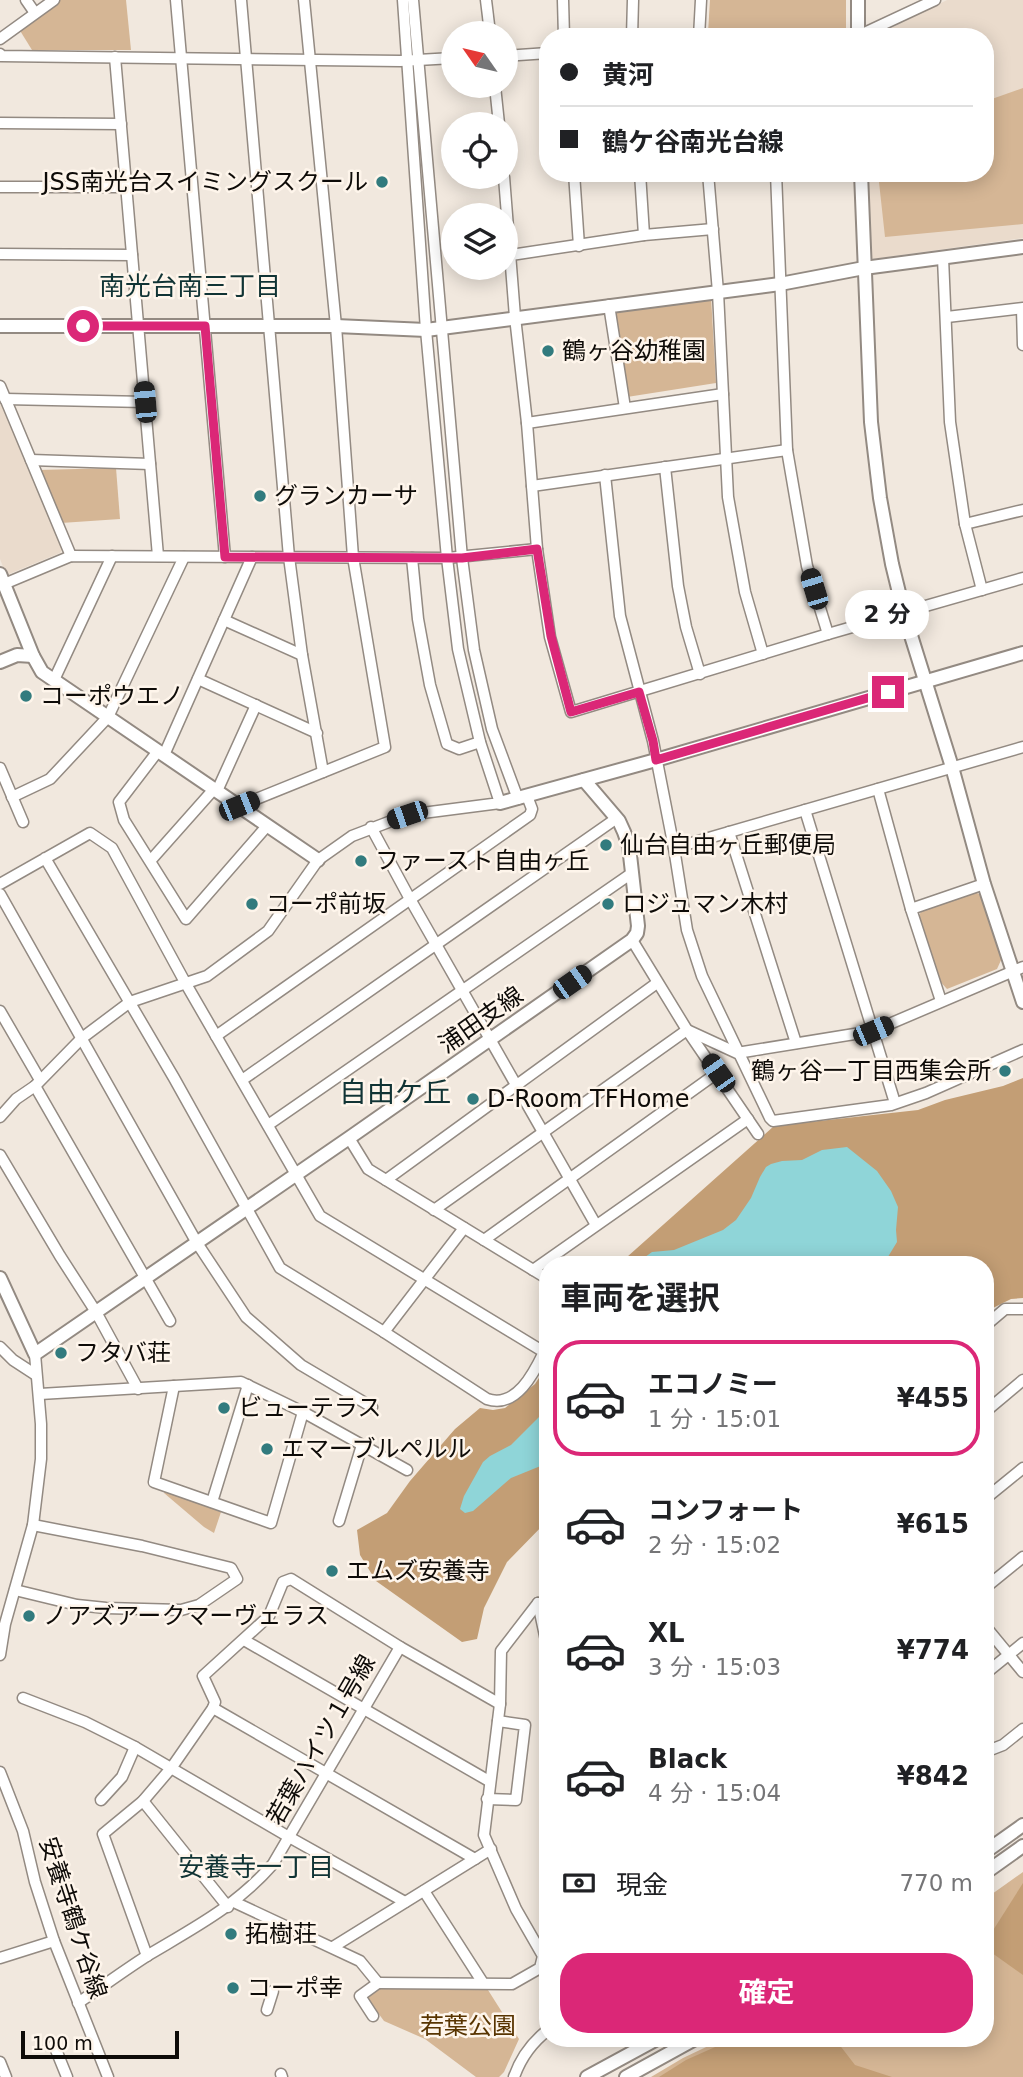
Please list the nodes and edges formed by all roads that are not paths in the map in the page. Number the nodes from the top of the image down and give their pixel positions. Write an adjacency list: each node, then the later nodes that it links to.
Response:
1 (26, 0): 14 (street)
2 (54, 0): 14 (street)
3 (176, 0): 26 (street)
4 (241, 0): 27 (street)
5 (304, 0): 29 (street)
6 (403, 0): 30 (street)
7 (413, 0): 31 (street)
8 (486, 0): 15 (street)
9 (563, 0): 16 (street)
10 (633, 0): 17 (street)
11 (701, 0): 18 (street)
12 (858, 0): 19 (street)
13 (935, 0): 20 (street)
14 (35, 13): 21 (street)
15 (489, 21)
16 (564, 28)
17 (632, 28)
18 (699, 28)
19 (858, 28)
20 (875, 28)
21 (0, 39)
22 (539, 53): 24 (street)
23 (0, 54): 25 (street)
24 (518, 54)
25 (115, 57): 26 (street); 33 (street)
26 (181, 58): 27 (street); 59 (street)
27 (246, 58): 29 (street); 60 (street)
28 (441, 59): 31 (street)
29 (310, 60): 30 (street); 61 (street)
30 (407, 60): 31 (street); 63 (street)
31 (419, 60): 62 (street)
32 (0, 123): 33 (street)
33 (121, 124): 40 (street)
34 (575, 182): 43 (street)
35 (641, 182): 42 (street)
36 (709, 182): 41 (street)
37 (776, 182): 51 (street)
38 (861, 182): 49 (street)
39 (0, 187): 40 (street)
40 (126, 187): 47 (street)
41 (713, 229): 42 (street); 52 (street)
42 (644, 235): 43 (street)
43 (579, 246): 46 (street)
44 (1023, 247): 48 (street)
45 (0, 254): 47 (street)
46 (518, 254)
47 (132, 255): 58 (street)
48 (943, 258): 49 (street); 56 (street)
49 (864, 268): 51 (street); 95 (street)
50 (513, 280): 55 (street)
51 (780, 284): 52 (street); 71 (street)
52 (718, 292): 53 (street); 66 (street)
53 (609, 305): 55 (street); 69 (street)
54 (1022, 308): 56 (street); 64 (street)
55 (515, 317): 62 (street); 70 (street)
56 (947, 317): 79 (street)
57 (0, 326): 58 (street)
58 (138, 326): 59 (street); 68 (street)
59 (205, 326): 60 (street); 85 (street)
60 (269, 326): 61 (street); 87 (street)
61 (336, 326): 63 (street); 88 (street)
62 (442, 328): 63 (street); 91 (street)
63 (426, 330): 90 (street)
64 (1023, 345)
65 (0, 386): 67 (street)
66 (723, 394): 69 (street); 72 (street)
67 (5, 399): 68 (street); 73 (street)
68 (145, 402): 74 (street)
69 (625, 408): 70 (street)
70 (527, 423): 77 (street)
71 (787, 450): 72 (street); 97 (street)
72 (727, 458): 75 (street); 99 (street)
73 (31, 460): 74 (street); 81 (street)
74 (150, 464): 83 (street)
75 (665, 467): 76 (street); 103 (street)
76 (605, 475): 77 (street); 107 (street)
77 (532, 486): 80 (street)
78 (1023, 510): 79 (street)
79 (965, 524): 94 (street)
80 (537, 549): 91 (street); 107 (street)
81 (71, 556): 82 (street); 93 (street)
82 (112, 556): 83 (street); 105 (street)
83 (158, 556): 84 (street)
84 (184, 557): 85 (street); 109 (street)
85 (225, 557): 86 (street)
86 (252, 557): 87 (street); 96 (street)
87 (289, 557): 88 (street); 100 (street)
88 (353, 557): 89 (street); 117 (street)
89 (412, 558): 90 (street); 111 (street)
90 (447, 558): 91 (street); 111 (street)
91 (462, 558): 122 (street)
92 (1023, 578): 94 (street)
93 (2, 579): 101 (street)
94 (982, 590): 95 (street)
95 (904, 613): 97 (street); 106 (street)
96 (224, 620): 100 (street); 104 (street)
97 (828, 634): 99 (street)
98 (1023, 653): 106 (street)
99 (763, 654): 103 (street)
100 (302, 655): 110 (street)
101 (33, 656): 102 (street); 105 (street)
102 (0, 662)
103 (700, 674): 107 (street)
104 (198, 679): 108 (street); 113 (street)
105 (54, 680): 109 (street)
106 (926, 681): 114 (street); 115 (street)
107 (639, 692): 114 (street)
108 (256, 705): 110 (street); 120 (street)
109 (108, 717): 113 (street); 121 (street)
110 (317, 733): 117 (street)
111 (480, 742): 123 (street)
112 (1023, 747): 115 (street)
113 (161, 753): 120 (street); 133 (street)
114 (656, 760): 118 (street); 131 (street)
115 (952, 767): 119 (street); 137 (street)
116 (0, 768): 121 (street)
117 (323, 772): 124 (street)
118 (584, 780): 122 (street); 126 (street)
119 (878, 789): 125 (street); 140 (street)
120 (215, 790): 124 (street); 133 (street)
121 (12, 797): 127 (street)
122 (522, 797): 123 (street); 139 (street)
123 (500, 803): 129 (street)
124 (239, 806): 128 (street)
125 (804, 810): 130 (street); 152 (street)
126 (617, 818): 135 (street); 142 (street)
127 (23, 822)
128 (267, 826): 133 (street); 134 (street)
129 (371, 827): 134 (street); 139 (street)
130 (729, 832): 131 (street); 156 (street)
131 (674, 848): 158 (street)
132 (45, 858): 136 (street); 145 (street); 148 (street)
133 (150, 860)
134 (317, 860): 145 (street)
135 (632, 873): 141 (street); 146 (street)
136 (0, 884)
137 (984, 884): 140 (street); 143 (street)
138 (0, 894): 154 (street)
139 (410, 899): 142 (street); 153 (street)
140 (912, 909): 147 (street)
141 (632, 940): 144 (street); 155 (street, 浦田支線)
142 (436, 944): 146 (street); 160 (street)
143 (1018, 969): 147 (street); 149 (street)
144 (657, 983): 151 (street); 162 (street)
145 (186, 984): 148 (street); 153 (street)
146 (462, 990): 155 (street); 166 (street)
147 (941, 1001): 152 (street)
148 (130, 1002): 154 (street); 174 (street)
149 (1023, 1002)
150 (0, 1012): 161 (street)
151 (687, 1030): 158 (street); 159 (street); 167 (street)
152 (873, 1031): 156 (street); 163 (street)
153 (216, 1036): 160 (street)
154 (82, 1038): 161 (street); 179 (street)
155 (491, 1039): 162 (street); 169 (street, 浦田支線)
156 (796, 1043): 158 (street)
157 (1023, 1050): 163 (street)
158 (737, 1053): 163 (street)
159 (718, 1073): 165 (street); 172 (street)
160 (242, 1080): 166 (street)
161 (38, 1083): 164 (street); 185 (street)
162 (517, 1087): 167 (street); 173 (street)
163 (895, 1103)
164 (0, 1118)
165 (748, 1119): 168 (street); 176 (street)
166 (268, 1125): 171 (street)
167 (544, 1132): 172 (street); 175 (street)
168 (758, 1134)
169 (349, 1138): 171 (street, 浦田支線); 173 (street)
170 (0, 1155): 188 (street)
171 (295, 1174): 174 (street, 浦田支線); 186 (street)
172 (569, 1178): 176 (street); 178 (street)
173 (386, 1180): 175 (street)
174 (246, 1210): 179 (street, 浦田支線); 191 (street)
175 (434, 1210): 177 (street)
176 (596, 1225): 180 (street)
177 (464, 1228): 178 (street); 186 (street)
178 (484, 1240): 182 (street)
179 (197, 1243): 185 (street, 浦田支線); 203 (street)
180 (553, 1256)
181 (539, 1266): 182 (street)
182 (533, 1270): 183 (street)
183 (539, 1274)
184 (0, 1278): 194 (street)
185 (145, 1279): 188 (street, 浦田支線); 190 (street)
186 (424, 1279): 191 (street); 193 (street)
187 (1023, 1309): 189 (street)
188 (96, 1312): 194 (street, 浦田支線); 200 (street)
189 (994, 1318)
190 (170, 1321)
191 (384, 1332): 195 (street)
192 (0, 1346): 196 (street)
193 (539, 1349)
194 (35, 1354): 196 (street)
195 (539, 1362)
196 (36, 1375): 201 (street)
197 (1023, 1380): 202 (street)
198 (248, 1385): 199 (street); 204 (street); 209 (street)
199 (174, 1386): 200 (street); 209 (street)
200 (138, 1389): 201 (street)
201 (40, 1394): 211 (street)
202 (994, 1404)
203 (372, 1407)
204 (303, 1412): 205 (street); 209 (street)
205 (362, 1445): 207 (street); 210 (street)
206 (1023, 1468): 208 (street)
207 (407, 1470)
208 (994, 1492)
209 (212, 1502)
210 (339, 1521)
211 (33, 1525): 214 (street); 214 (street)
212 (1023, 1557): 213 (street)
213 (994, 1581)
214 (16, 1590): 221 (street)
215 (539, 1608): 225 (street)
216 (994, 1636): 220 (street)
217 (244, 1640): 219 (street); 226 (street); 227 (street)
218 (1023, 1643): 220 (street)
219 (400, 1647): 225 (street); 227 (street, 若葉ハイツ１号線)
220 (1009, 1654): 222 (street); 223 (street)
221 (0, 1655)
222 (994, 1666)
223 (1023, 1672)
224 (23, 1698): 230 (street)
225 (500, 1704): 228 (street)
226 (214, 1708): 232 (street); 233 (street)
227 (364, 1709): 233 (street, 若葉ハイツ１号線); 235 (street)
228 (498, 1721): 235 (street); 236 (street)
229 (1023, 1729): 231 (street)
230 (135, 1747): 232 (street); 237 (street)
231 (994, 1748)
232 (172, 1767): 238 (street); 240 (street)
233 (326, 1773): 240 (street, 若葉ハイツ１号線); 244 (street)
234 (0, 1774): 249 (street, 安養寺鶴ケ谷線)
235 (489, 1781): 236 (street)
236 (487, 1799): 243 (street)
237 (101, 1800)
238 (143, 1801): 248 (street); 252 (street)
239 (1023, 1825): 241 (street)
240 (289, 1837): 247 (street); 248 (street, 若葉ハイツ１号線)
241 (994, 1846)
242 (1023, 1846): 245 (street)
243 (491, 1849): 244 (street); 251 (street)
244 (475, 1859): 246 (street)
245 (994, 1867)
246 (424, 1891): 247 (street); 256 (street)
247 (405, 1902): 250 (street)
248 (231, 1905): 250 (street); 252 (street, 若葉ハイツ１号線)
249 (54, 1941): 253 (street); 258 (street, 安養寺鶴ケ谷線)
250 (333, 1947): 255 (street)
251 (539, 1949)
252 (147, 1956): 258 (street, 若葉ハイツ１号線)
253 (0, 1958)
254 (539, 1969): 256 (street)
255 (378, 1983): 256 (street); 260 (street)
256 (483, 1983)
257 (273, 1991): 259 (street)
258 (78, 2003): 268 (street, 安養寺鶴ケ谷線)
259 (267, 2010)
260 (373, 2016)
261 (539, 2038): 269 (street)
262 (54, 2045): 267 (street)
263 (642, 2047): 270 (street)
264 (680, 2047): 271 (street)
265 (0, 2062): 266 (street)
266 (6, 2077)
267 (67, 2077)
268 (108, 2077)
269 (514, 2077)
270 (587, 2077)
271 (626, 2077)

